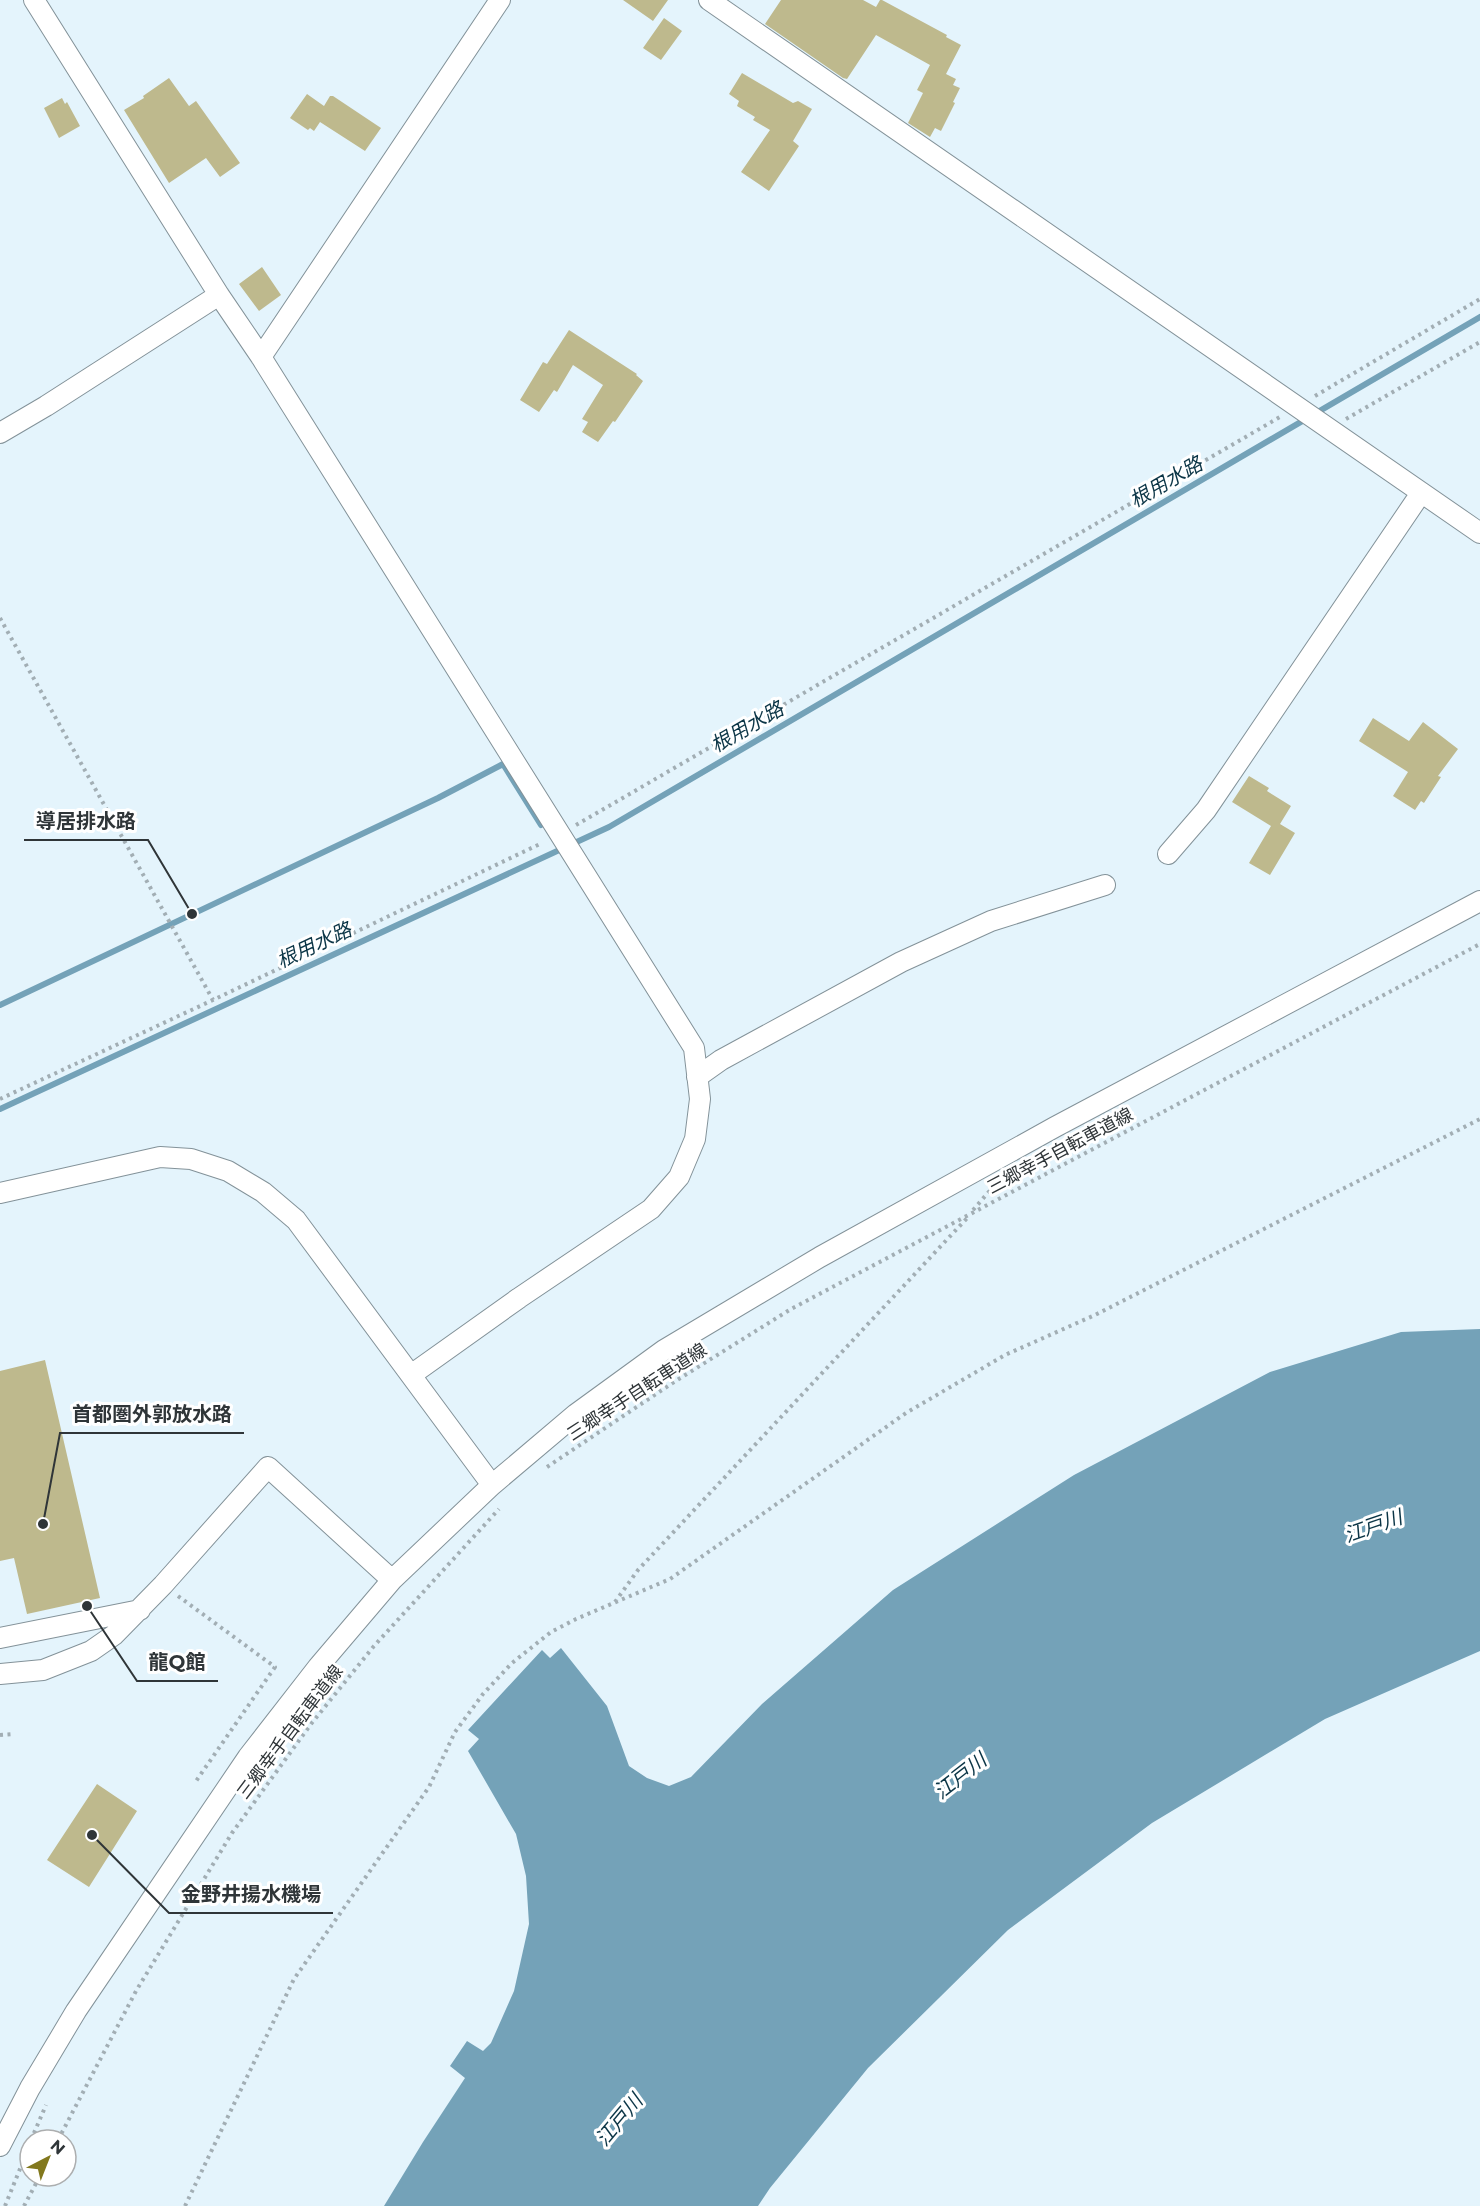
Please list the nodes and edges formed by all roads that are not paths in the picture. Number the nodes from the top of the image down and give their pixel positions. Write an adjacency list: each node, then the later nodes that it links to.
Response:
1 (34, 0): 4 (street)
2 (500, 0): 5 (street)
3 (709, 0): 7 (street)
4 (219, 295): 5 (street); 6 (street)
5 (261, 357): 12 (street)
6 (0, 433)
7 (1421, 493): 8 (street); 9 (street)
8 (1480, 533)
9 (1168, 854)
10 (1105, 885): 12 (street)
11 (1480, 901): 15 (street)
12 (697, 1077): 14 (street)
13 (0, 1193): 14 (street)
14 (411, 1375): 15 (street)
15 (492, 1485): 16 (street)
16 (393, 1580): 17 (street); 20 (street)
17 (140, 1610): 18 (street); 19 (street)
18 (0, 1638)
19 (0, 1674)
20 (0, 2146)

